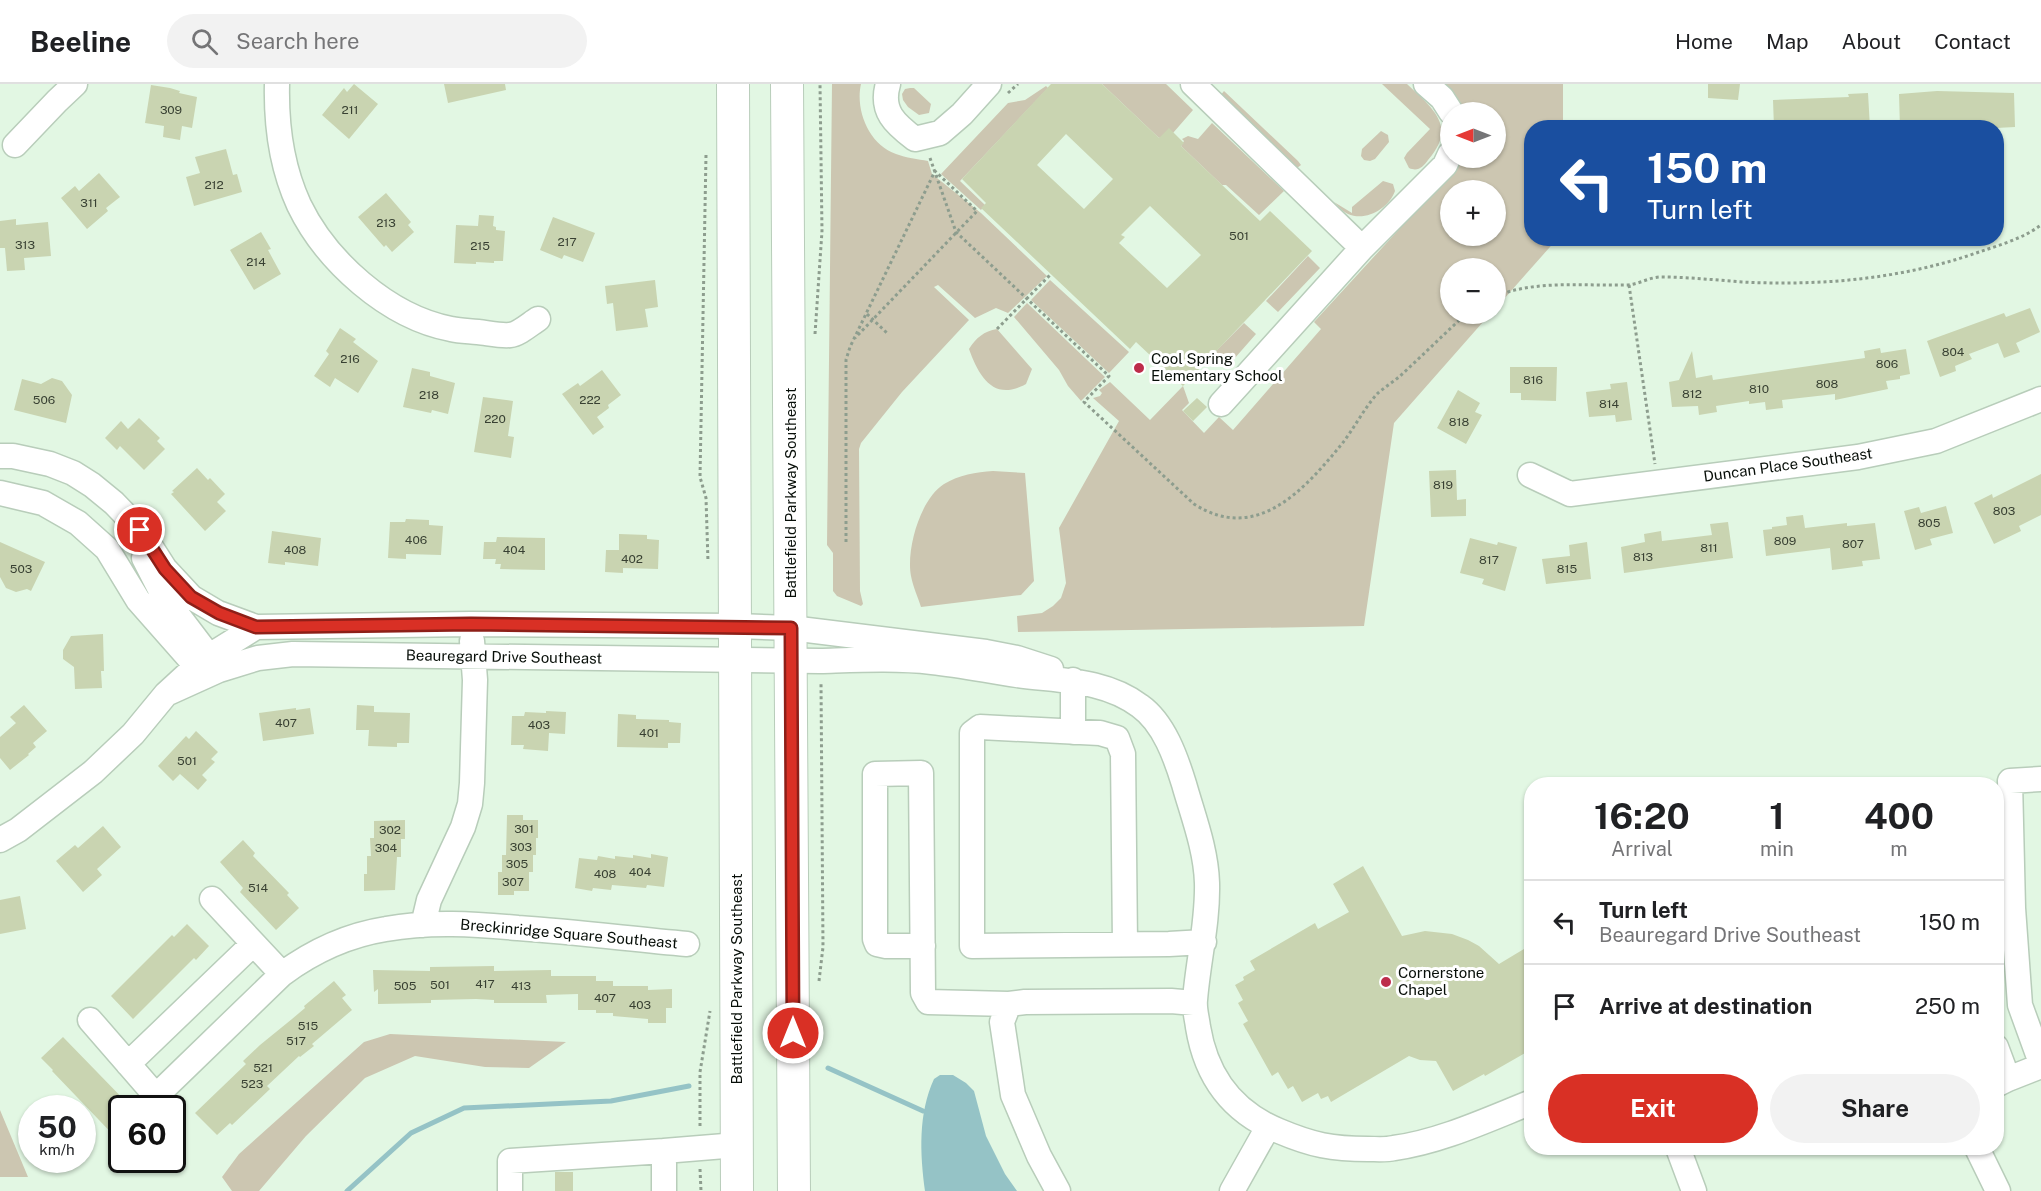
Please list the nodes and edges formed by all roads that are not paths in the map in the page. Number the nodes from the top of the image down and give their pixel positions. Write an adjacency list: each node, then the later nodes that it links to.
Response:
1 (75, 84): 10 (street)
2 (277, 84): 13 (street)
3 (733, 84): 21 (main road, Battlefield Parkway Southeast)
4 (787, 84): 23 (main road, Battlefield Parkway Southeast)
5 (888, 84): 6 (street)
6 (989, 84)
7 (1192, 84): 12 (street)
8 (1426, 84): 9 (street)
9 (1445, 102)
10 (15, 146)
11 (1442, 168): 12 (street)
12 (1362, 248): 15 (street)
13 (538, 319)
14 (2041, 399): 17 (street, Duncan Place Southeast)
15 (1221, 404)
16 (0, 456): 19 (street, Beauregard Drive Southeast)
17 (1530, 475)
18 (0, 494): 27 (street)
19 (114, 503): 22 (street, Beauregard Drive Southeast); 27 (street, Beauregard Drive Southeast)
20 (471, 624): 21 (street, Beauregard Drive Southeast); 22 (street, Beauregard Drive Southeast); 24 (street)
21 (736, 626): 23 (street, Beauregard Drive Southeast); 25 (main road, Battlefield Parkway Southeast)
22 (256, 627): 27 (street)
23 (791, 628): 26 (main road, Battlefield Parkway Southeast); 28 (street, Beauregard Drive Southeast)
24 (473, 657): 25 (street, Beauregard Drive Southeast); 27 (street, Beauregard Drive Southeast); 35 (street)
25 (736, 659): 26 (street, Beauregard Drive Southeast); 50 (main road, Battlefield Parkway Southeast)
26 (791, 660): 28 (street, Beauregard Drive Southeast); 57 (main road, Battlefield Parkway Southeast)
27 (208, 667): 33 (street)
28 (1073, 680): 29 (street); 36 (street)
29 (1074, 732): 39 (street); 39 (street)
30 (2041, 779): 31 (street)
31 (2004, 783)
32 (2004, 796): 46 (street)
33 (0, 840)
34 (212, 900): 37 (street)
35 (423, 925): 38 (street, Breckinridge Square Southeast); 41 (street, Breckinridge Square Southeast)
36 (1204, 942): 39 (street); 42 (street)
37 (253, 944): 41 (street); 45 (street)
38 (687, 944)
39 (1125, 944)
40 (923, 946): 40 (street); 43 (street)
41 (282, 974): 45 (street, Breckinridge Square Southeast)
42 (1194, 1003): 43 (street); 49 (street)
43 (1009, 1004): 58 (street)
44 (90, 1020): 45 (street, Breckinridge Square Southeast)
45 (128, 1064)
46 (2041, 1065): 47 (street)
47 (2004, 1081)
48 (1524, 1105): 49 (street)
49 (1268, 1127): 59 (street)
50 (737, 1145): 51 (street); 56 (main road, Battlefield Parkway Southeast)
51 (664, 1151): 54 (street); 55 (street)
52 (1681, 1155): 60 (street)
53 (1980, 1155): 61 (street)
54 (510, 1191)
55 (664, 1191)
56 (737, 1191)
57 (794, 1191)
58 (1058, 1191)
59 (1232, 1191)
60 (1694, 1191)
61 (1998, 1191)

